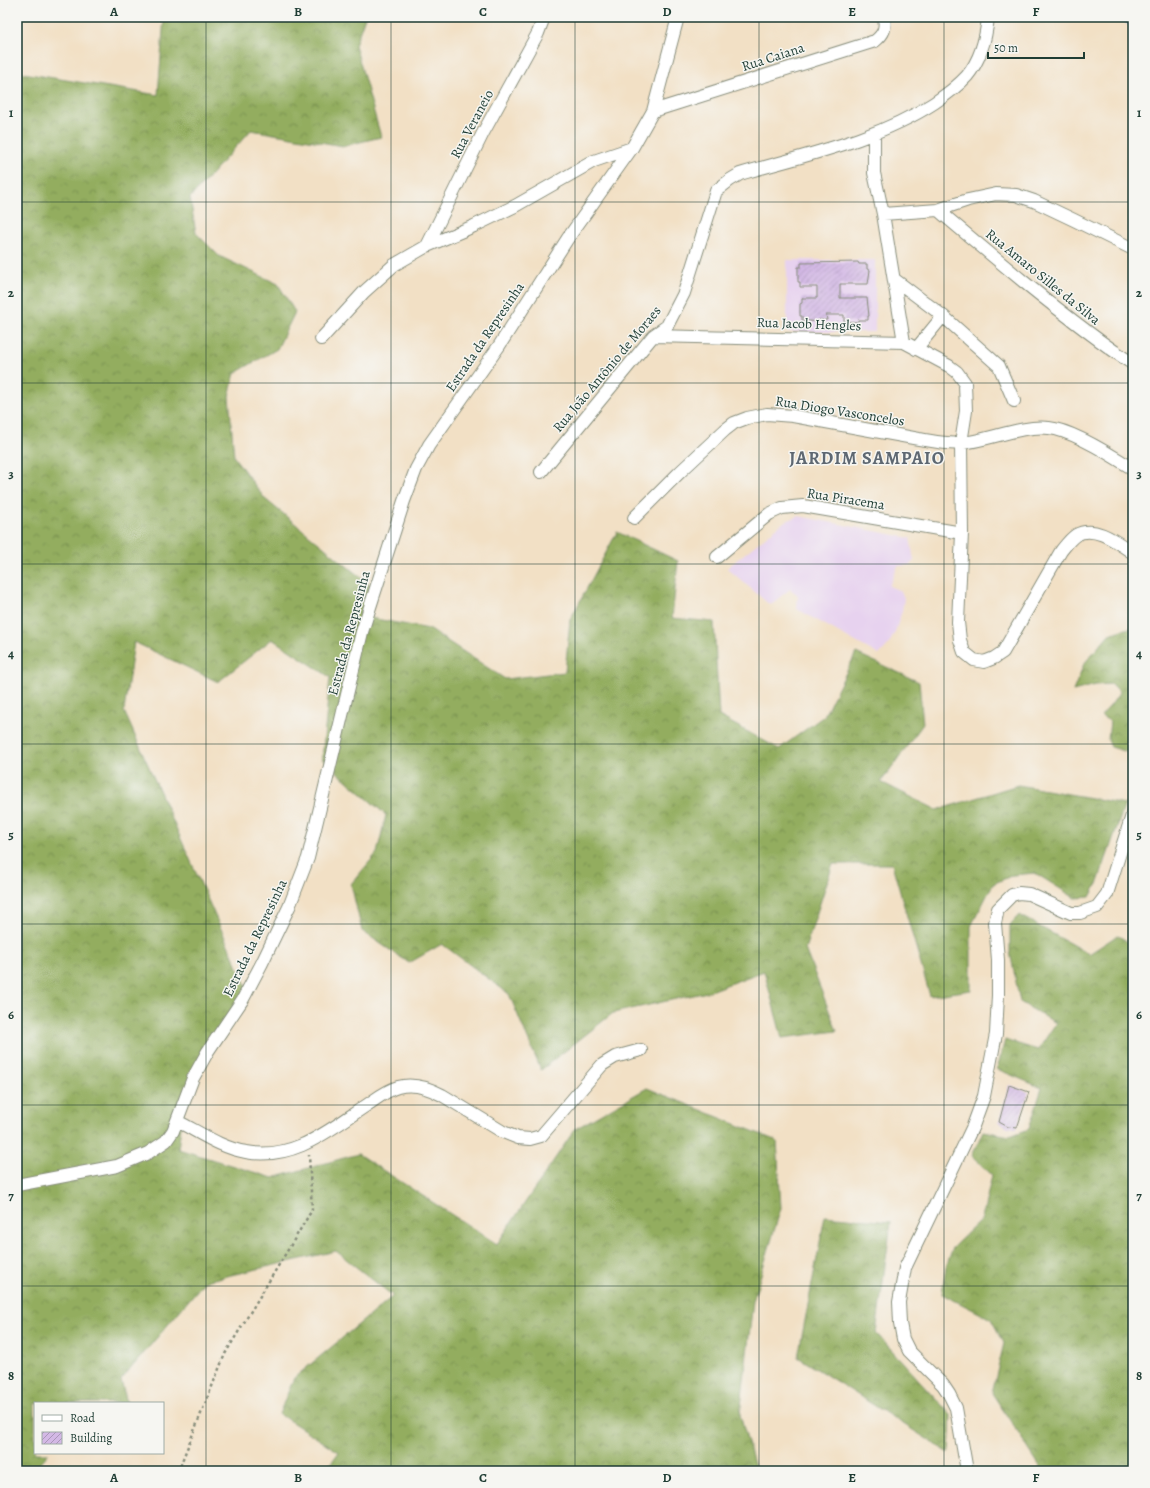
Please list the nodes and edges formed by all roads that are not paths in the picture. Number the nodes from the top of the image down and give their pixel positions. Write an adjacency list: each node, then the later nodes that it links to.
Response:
1 (544, 17): 10 (street, Rua Veraneio)
2 (678, 17): 5 (street, Estrada da Represinha)
3 (884, 17): 5 (street, Rua Caiana)
4 (988, 17): 6 (street, Rua João Antônio de Moraes)
5 (653, 111): 7 (street, Estrada da Represinha)
6 (874, 134): 9 (street); 14 (street, Rua João Antônio de Moraes)
7 (632, 148): 10 (street); 29 (street, Estrada da Represinha)
8 (938, 210): 9 (street); 11 (street); 18 (street, Rua Amaro Silles da Silva)
9 (883, 214): 12 (street)
10 (427, 246): 15 (street)
11 (1133, 249)
12 (894, 279): 13 (street); 16 (street)
13 (943, 316): 17 (street); 19 (street)
14 (653, 336): 16 (street, Rua Jacob Hengles); 22 (street, Rua João Antônio de Moraes)
15 (321, 339)
16 (904, 342): 17 (street, Rua Jacob Hengles)
17 (916, 349): 20 (street, Rua Jacob Hengles)
18 (1133, 364)
19 (1014, 401)
20 (961, 443): 21 (street, Rua Diogo Vasconcelos); 23 (street, Rua Diogo Vasconcelos); 24 (street)
21 (1133, 469)
22 (541, 472)
23 (634, 518)
24 (962, 533): 25 (street); 26 (street, Rua Piracema)
25 (1133, 553)
26 (717, 557)
27 (1133, 812): 31 (street)
28 (642, 1050): 29 (street)
29 (177, 1121): 30 (street, Estrada da Represinha)
30 (17, 1186)
31 (968, 1471)

